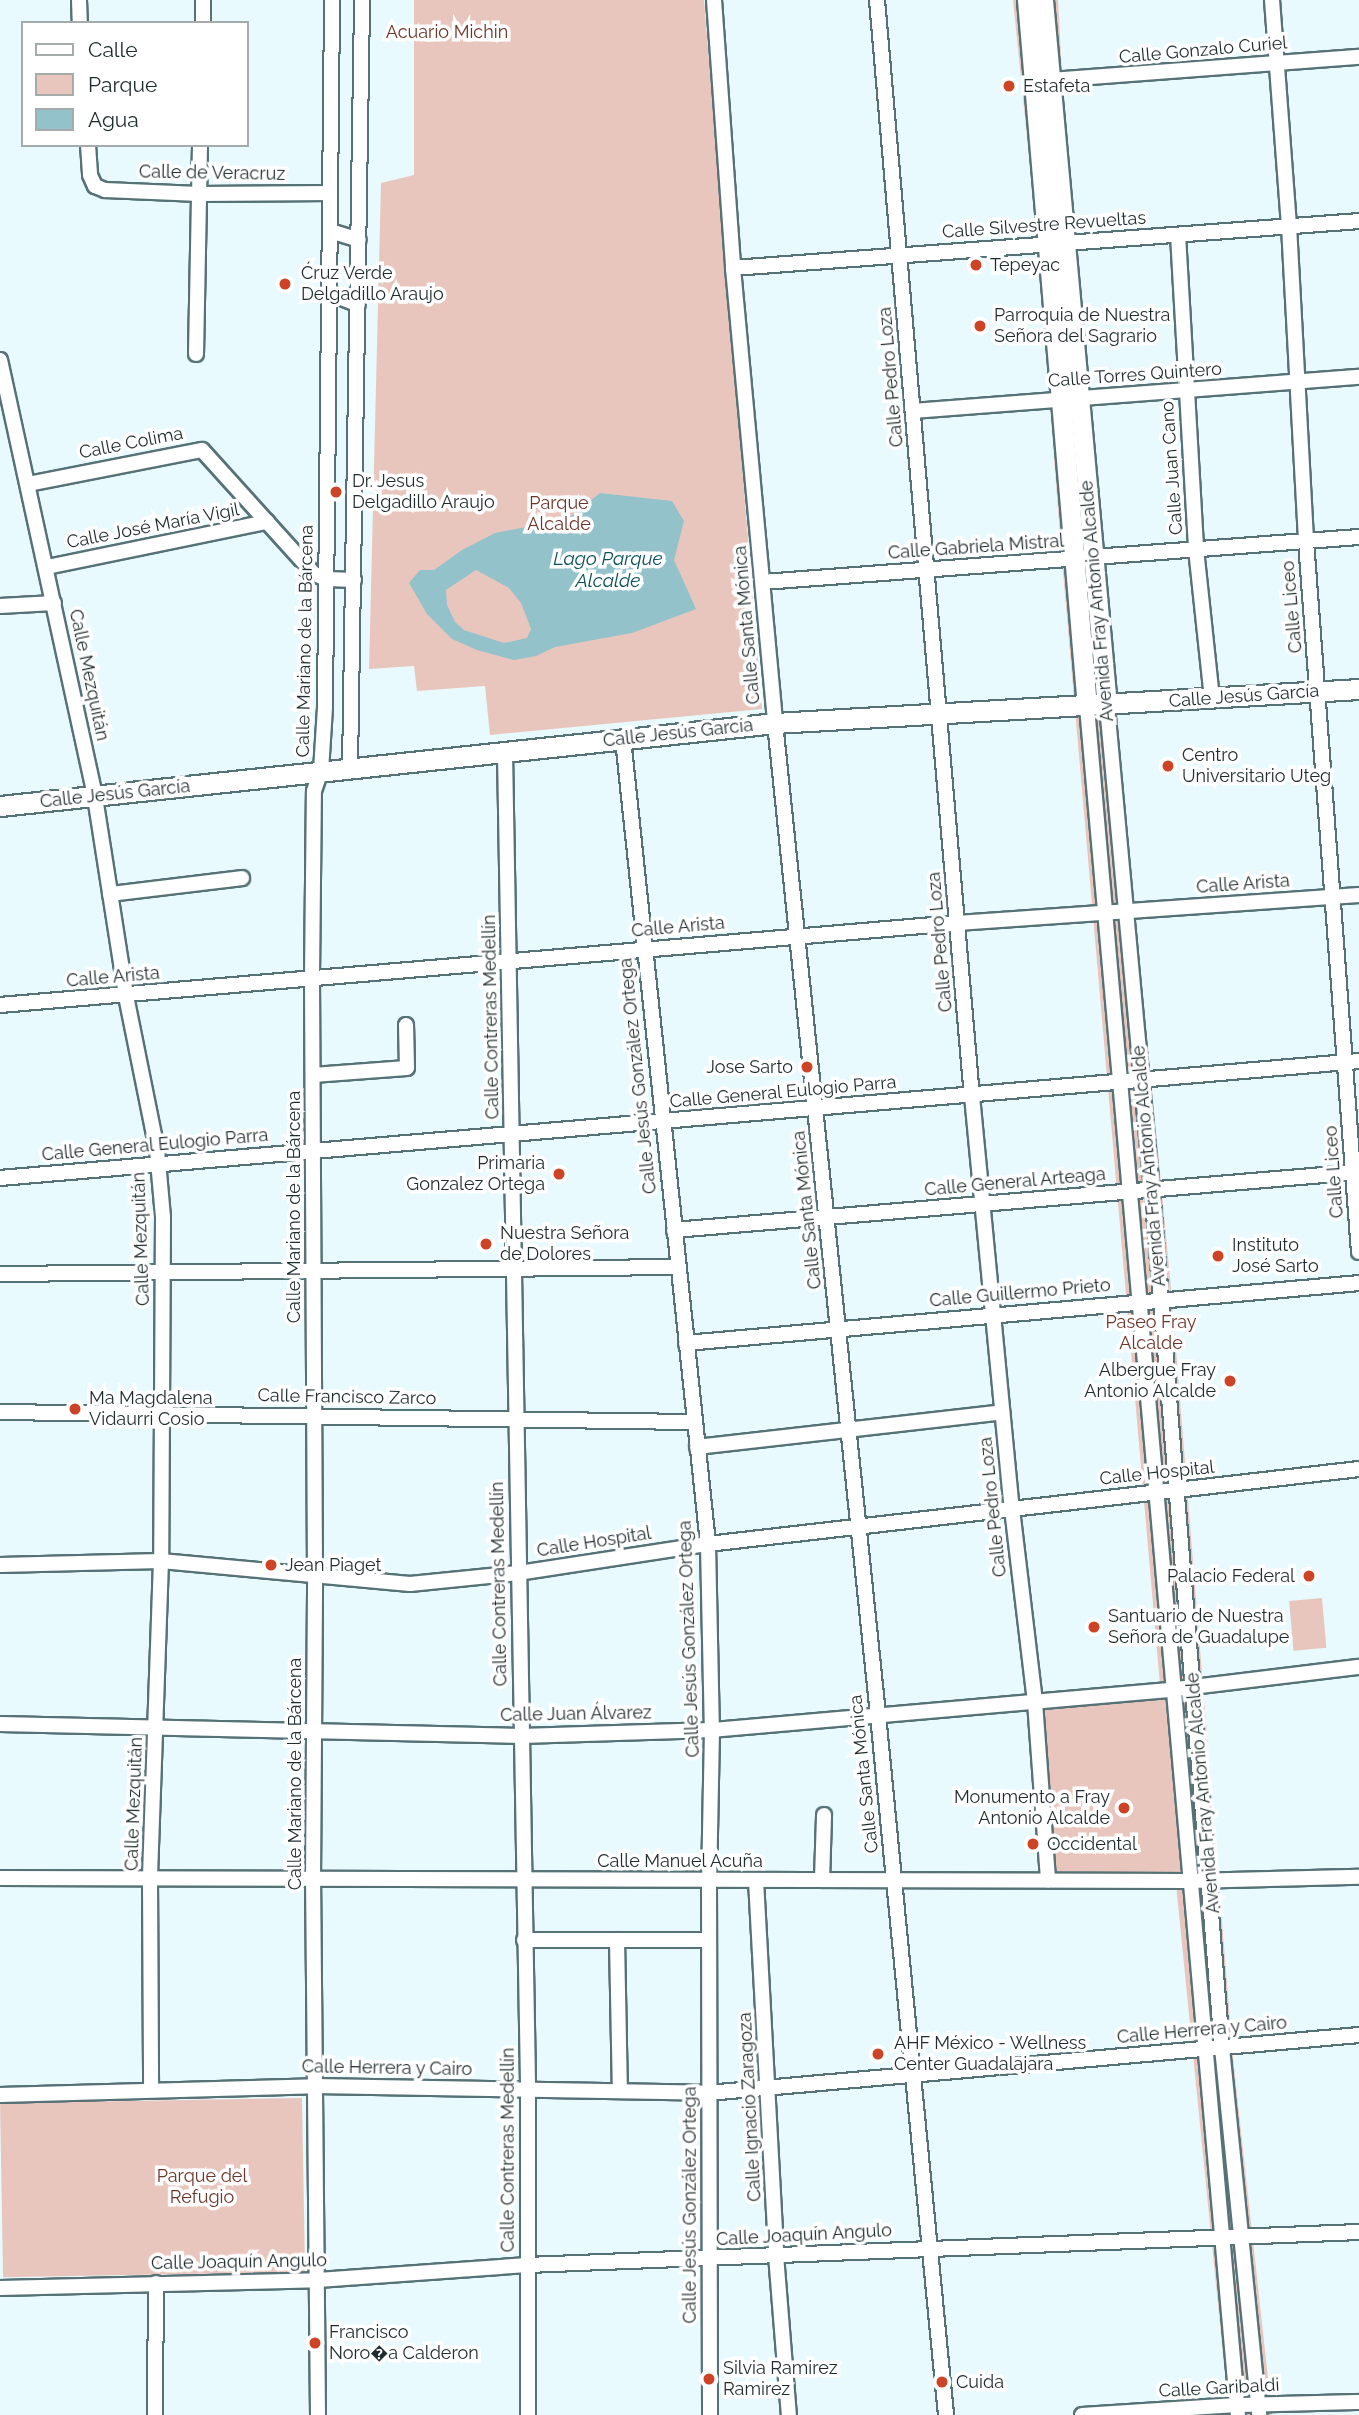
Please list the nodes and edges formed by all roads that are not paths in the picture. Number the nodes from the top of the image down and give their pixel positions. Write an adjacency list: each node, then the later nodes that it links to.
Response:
1 (79, 0): 10 (street)
2 (203, 0): 11 (street)
3 (332, 0): 17 (street, Calle Mariano de la Bárcena)
4 (362, 0): 23 (street)
5 (714, 0): 26 (street, Calle Santa Mónica)
6 (877, 0): 25 (street, Calle Pedro Loza)
7 (1027, 0): 24 (street, Avenida Fray Antonio Alcalde)
8 (1043, 0): 14 (street, Avenida Fray Antonio Alcalde)
9 (1272, 0): 13 (street, Calle Liceo)
10 (80, 21)
11 (203, 21)
12 (1359, 57): 13 (street, Calle Gonzalo Curiel)
13 (1276, 64): 14 (street, Calle Gonzalo Curiel); 20 (street, Calle Liceo)
14 (1051, 80): 24 (street, Avenida Fray Antonio Alcalde)
15 (88, 147): 18 (street, Calle de Veracruz)
16 (200, 147): 18 (street)
17 (330, 193): 18 (street, Calle de Veracruz); 21 (street, Calle Mariano de la Bárcena)
18 (199, 194): 29 (street)
19 (1359, 221): 20 (street, Calle Silvestre Revueltas)
20 (1289, 226): 22 (street, Calle Silvestre Revueltas); 32 (street, Calle Liceo)
21 (330, 232): 23 (street); 27 (street, Calle Mariano de la Bárcena)
22 (1178, 234): 24 (street, Calle Silvestre Revueltas); 33 (street, Calle Juan Cano)
23 (359, 240): 28 (street)
24 (1057, 244): 25 (street, Calle Silvestre Revueltas); 34 (street, Avenida Fray Antonio Alcalde)
25 (900, 255): 26 (street, Calle Silvestre Revueltas); 35 (street, Calle Pedro Loza)
26 (733, 268): 46 (street, Calle Santa Mónica)
27 (329, 293): 28 (street); 44 (street, Calle Mariano de la Bárcena)
28 (358, 305): 45 (street)
29 (196, 354)
30 (0, 360): 36 (street, Calle Mezquitán)
31 (1359, 377): 32 (street, Calle Torres Quintero)
32 (1296, 382): 33 (street, Calle Torres Quintero); 39 (street, Calle Liceo)
33 (1186, 390): 34 (street, Calle Torres Quintero); 40 (street, Calle Juan Cano)
34 (1070, 399): 35 (street, Calle Torres Quintero); 41 (street, Avenida Fray Antonio Alcalde)
35 (913, 411): 43 (street, Calle Pedro Loza)
36 (28, 484): 37 (street, Calle Colima); 42 (street, Calle Mezquitán)
37 (267, 522): 42 (street, Calle José María Vigil); 44 (street, Calle Colima)
38 (1359, 537): 39 (street, Calle Gabriela Mistral)
39 (1306, 541): 40 (street, Calle Gabriela Mistral); 50 (street, Calle Liceo)
40 (1196, 549): 41 (street, Calle Gabriela Mistral); 51 (street, Calle Juan Cano)
41 (1084, 558): 43 (street, Calle Gabriela Mistral); 52 (street, Avenida Fray Antonio Alcalde)
42 (47, 567): 47 (street, Calle Mezquitán)
43 (926, 570): 46 (street, Calle Gabriela Mistral); 53 (street, Calle Pedro Loza)
44 (327, 579): 45 (street); 58 (street, Calle Mariano de la Bárcena)
45 (354, 580): 57 (street)
46 (763, 582): 54 (street, Calle Santa Mónica)
47 (54, 603): 48 (street); 59 (street, Calle Mezquitán)
48 (0, 606)
49 (1359, 689): 50 (street, Calle Jesús García)
50 (1319, 691): 51 (street, Calle Jesús García); 64 (street, Calle Liceo)
51 (1212, 698): 52 (street, Calle Jesús García)
52 (1097, 706): 53 (street, Calle Jesús García); 65 (street, Avenida Fray Antonio Alcalde); 66 (street, Avenida Fray Antonio Alcalde)
53 (940, 714): 54 (street, Calle Jesús García); 67 (street, Calle Pedro Loza)
54 (775, 723): 55 (street, Calle Jesús García); 68 (street, Calle Santa Mónica)
55 (624, 739): 56 (street, Calle Jesús García); 69 (street, Calle Jesús González Ortega)
56 (505, 752): 57 (street, Calle Jesús García); 70 (street, Calle Contreras Medellín)
57 (351, 768): 58 (street, Calle Jesús García)
58 (321, 771): 59 (street, Calle Jesús García); 71 (street, Calle Mariano de la Bárcena)
59 (95, 797): 60 (street, Calle Jesús García); 62 (street, Calle Mezquitán)
60 (0, 806)
61 (242, 878): 62 (street)
62 (110, 894): 72 (street, Calle Mezquitán)
63 (1359, 895): 64 (street, Calle Arista)
64 (1334, 897): 65 (street, Calle Arista); 75 (street, Calle Liceo)
65 (1125, 912): 66 (street, Calle Arista); 77 (street, Avenida Fray Antonio Alcalde)
66 (1106, 914): 67 (street, Calle Arista); 78 (street, Avenida Fray Antonio Alcalde)
67 (957, 923): 68 (street, Calle Arista); 79 (street, Calle Pedro Loza)
68 (799, 937): 69 (street, Calle Arista); 80 (street, Calle Santa Mónica)
69 (644, 949): 70 (street, Calle Arista); 81 (street, Calle Jesús González Ortega)
70 (509, 960): 71 (street, Calle Arista); 82 (street, Calle Contreras Medellín)
71 (313, 976): 72 (street, Calle Arista); 76 (street, Calle Mariano de la Bárcena)
72 (126, 996): 73 (street, Calle Arista); 84 (street, Calle Mezquitán)
73 (0, 1004)
74 (406, 1025): 76 (street)
75 (1352, 1061): 77 (street, Calle General Eulogio Parra); 85 (street, Calle Liceo)
76 (313, 1075): 83 (street, Calle Mariano de la Bárcena)
77 (1142, 1082): 78 (street, Calle General Eulogio Parra); 87 (street, Avenida Fray Antonio Alcalde)
78 (1122, 1083): 79 (street, Calle General Eulogio Parra); 88 (street, Avenida Fray Antonio Alcalde)
79 (972, 1096): 80 (street, Calle General Eulogio Parra); 89 (street, Calle Pedro Loza)
80 (816, 1109): 81 (street, Calle General Eulogio Parra); 90 (street, Calle Santa Mónica)
81 (662, 1122): 82 (street, Calle General Eulogio Parra); 91 (street, Calle Jesús González Ortega)
82 (514, 1135): 83 (street, Calle General Eulogio Parra); 94 (street, Calle Contreras Medellín)
83 (313, 1151): 84 (street, Calle General Eulogio Parra); 95 (street, Calle Mariano de la Bárcena)
84 (158, 1164): 86 (street, Calle General Eulogio Parra); 96 (street, Calle Mezquitán)
85 (1356, 1172): 87 (street, Calle General Arteaga); 92 (street, Calle Liceo)
86 (0, 1178)
87 (1152, 1189): 88 (street, Calle General Arteaga); 99 (street, Avenida Fray Antonio Alcalde)
88 (1131, 1191): 89 (street, Calle General Arteaga); 100 (street, Avenida Fray Antonio Alcalde)
89 (982, 1204): 90 (street, Calle General Arteaga); 101 (street, Calle Pedro Loza)
90 (827, 1217): 91 (street, Calle General Arteaga); 102 (street, Calle Santa Mónica)
91 (674, 1230): 93 (street, Calle Jesús González Ortega)
92 (1359, 1252)
93 (678, 1267): 94 (street); 103 (street, Calle Jesús González Ortega)
94 (515, 1268): 95 (street); 108 (street, Calle Contreras Medellín)
95 (314, 1270): 96 (street); 107 (street, Calle Mariano de la Bárcena)
96 (163, 1272): 97 (street); 106 (street, Calle Mezquitán)
97 (0, 1274)
98 (1359, 1283): 99 (street, Calle Guillermo Prieto)
99 (1161, 1300): 100 (street, Calle Guillermo Prieto); 113 (street, Avenida Fray Antonio Alcalde)
100 (1141, 1302): 101 (street, Calle Guillermo Prieto); 114 (street, Avenida Fray Antonio Alcalde)
101 (993, 1316): 102 (street, Calle Guillermo Prieto); 105 (street, Calle Pedro Loza)
102 (838, 1330): 103 (street, Calle Guillermo Prieto); 110 (street, Calle Santa Mónica)
103 (686, 1343): 109 (street, Calle Jesús González Ortega)
104 (0, 1412): 106 (street, Calle Francisco Zarco)
105 (1002, 1412): 110 (street); 115 (street, Calle Pedro Loza)
106 (162, 1413): 107 (street, Calle Francisco Zarco); 118 (street, Calle Mezquitán)
107 (314, 1416): 108 (street, Calle Francisco Zarco); 120 (street, Calle Mariano de la Bárcena)
108 (516, 1419): 109 (street, Calle Francisco Zarco); 121 (street, Calle Contreras Medellín)
109 (694, 1422): 111 (street, Calle Jesús González Ortega)
110 (848, 1430): 111 (street); 116 (street, Calle Santa Mónica)
111 (697, 1447): 117 (street, Calle Jesús González Ortega)
112 (1359, 1469): 113 (street, Calle Hospital)
113 (1177, 1490): 114 (street, Calle Hospital); 123 (street, Avenida Fray Antonio Alcalde)
114 (1158, 1492): 115 (street, Calle Hospital); 124 (street, Avenida Fray Antonio Alcalde)
115 (1012, 1509): 116 (street, Calle Hospital); 125 (street, Calle Pedro Loza)
116 (858, 1527): 117 (street, Calle Hospital); 126 (street, Calle Santa Mónica)
117 (708, 1544): 121 (street, Calle Hospital); 129 (street, Calle Jesús González Ortega)
118 (161, 1561): 119 (street, Calle Hospital); 120 (street, Calle Hospital); 128 (street, Calle Mezquitán)
119 (0, 1565)
120 (315, 1573): 121 (street, Calle Hospital); 130 (street, Calle Mariano de la Bárcena)
121 (518, 1573): 131 (street, Calle Contreras Medellín)
122 (1359, 1667): 123 (street, Calle Juan Álvarez)
123 (1194, 1687): 124 (street, Calle Juan Álvarez); 144 (street, Avenida Fray Antonio Alcalde)
124 (1176, 1689): 125 (street, Calle Juan Álvarez); 143 (street, Avenida Fray Antonio Alcalde)
125 (1035, 1702): 126 (street, Calle Juan Álvarez); 142 (street, Calle Pedro Loza)
126 (878, 1716): 129 (street, Calle Juan Álvarez); 141 (street, Calle Santa Mónica)
127 (0, 1724): 128 (street, Calle Juan Álvarez)
128 (156, 1727): 130 (street, Calle Juan Álvarez); 135 (street, Calle Mezquitán)
129 (712, 1730): 131 (street, Calle Juan Álvarez); 138 (street, Calle Jesús González Ortega)
130 (314, 1731): 131 (street, Calle Juan Álvarez); 136 (street, Calle Mariano de la Bárcena)
131 (521, 1736): 137 (street, Calle Contreras Medellín)
132 (824, 1815): 140 (street)
133 (1359, 1877): 144 (street, Calle Manuel Acuña)
134 (0, 1878): 135 (street, Calle Manuel Acuña)
135 (150, 1879): 136 (street, Calle Manuel Acuña); 154 (street, Calle Mezquitán)
136 (313, 1879): 137 (street, Calle Manuel Acuña); 152 (street, Calle Mariano de la Bárcena)
137 (523, 1880): 138 (street, Calle Manuel Acuña); 145 (street, Calle Contreras Medellín)
138 (709, 1880): 139 (street, Calle Manuel Acuña); 147 (street, Calle Jesús González Ortega)
139 (756, 1880): 140 (street, Calle Manuel Acuña); 153 (street, Calle Ignacio Zaragoza)
140 (822, 1880): 141 (street, Calle Manuel Acuña)
141 (894, 1880): 142 (street, Calle Manuel Acuña); 151 (street, Calle Santa Mónica)
142 (1048, 1881): 143 (street, Calle Manuel Acuña)
143 (1190, 1881): 144 (street, Calle Manuel Acuña); 150 (street, Avenida Fray Antonio Alcalde)
144 (1210, 1881): 149 (street, Avenida Fray Antonio Alcalde)
145 (524, 1940): 146 (street); 155 (street, Calle Contreras Medellín)
146 (617, 1940): 147 (street); 156 (street)
147 (708, 1940): 157 (street, Calle Jesús González Ortega)
148 (1359, 2035): 149 (street, Calle Herrera y Cairo)
149 (1222, 2048): 150 (street, Calle Herrera y Cairo); 160 (street, Avenida Fray Antonio Alcalde)
150 (1204, 2050): 151 (street, Calle Herrera y Cairo); 161 (street, Avenida Fray Antonio Alcalde)
151 (912, 2074): 153 (street, Calle Herrera y Cairo); 162 (street, Calle Santa Mónica)
152 (315, 2086): 154 (street, Calle Herrera y Cairo); 155 (street, Calle Herrera y Cairo); 166 (street, Calle Mariano de la Bárcena)
153 (769, 2087): 157 (street, Calle Herrera y Cairo); 163 (street, Calle Ignacio Zaragoza)
154 (151, 2089): 158 (street, Calle Herrera y Cairo)
155 (528, 2089): 156 (street, Calle Herrera y Cairo); 165 (street, Calle Contreras Medellín)
156 (620, 2091): 157 (street, Calle Herrera y Cairo)
157 (708, 2093): 164 (street, Calle Jesús González Ortega)
158 (0, 2095)
159 (1359, 2232): 160 (street, Calle Joaquín Angulo)
160 (1243, 2238): 161 (street, Calle Joaquín Angulo); 171 (street, Avenida Fray Antonio Alcalde)
161 (1221, 2239): 162 (street, Calle Joaquín Angulo); 170 (street, Avenida Fray Antonio Alcalde)
162 (929, 2248): 163 (street, Calle Joaquín Angulo); 177 (street, Calle Santa Mónica)
163 (776, 2255): 164 (street, Calle Joaquín Angulo); 176 (street, Calle Ignacio Zaragoza)
164 (710, 2258): 165 (street, Calle Joaquín Angulo); 175 (street, Calle Jesús González Ortega)
165 (527, 2265): 166 (street, Calle Joaquín Angulo); 174 (street, Calle Contreras Medellín)
166 (318, 2280): 167 (street, Calle Joaquín Angulo); 173 (street, Calle Mariano de la Bárcena)
167 (156, 2283): 168 (street, Calle Joaquín Angulo); 172 (street)
168 (0, 2288)
169 (1359, 2402): 171 (street, Calle Garibaldi)
170 (1238, 2410): 171 (street, Calle Garibaldi); 178 (street, Calle Garibaldi)
171 (1258, 2410)
172 (155, 2415)
173 (318, 2415)
174 (528, 2415)
175 (710, 2415)
176 (789, 2415)
177 (946, 2415)
178 (1082, 2415)

